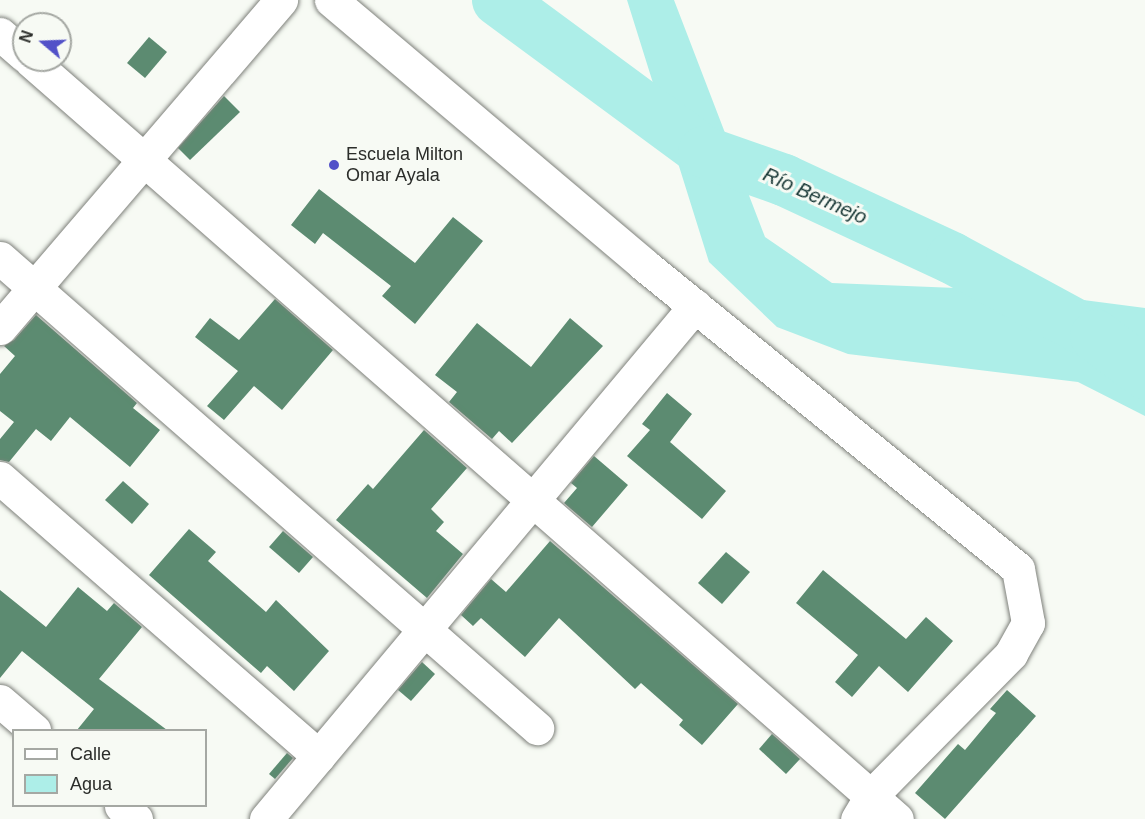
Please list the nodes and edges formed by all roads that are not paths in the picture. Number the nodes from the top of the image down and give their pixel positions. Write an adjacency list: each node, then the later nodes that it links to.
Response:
1 (281, 0): 6 (street)
2 (331, 0): 9 (street)
3 (0, 34): 4 (street)
4 (12, 44)
5 (44, 72): 6 (street)
6 (144, 160): 8 (street); 17 (street)
7 (0, 258): 8 (street)
8 (34, 288): 10 (street); 13 (street)
9 (695, 306): 15 (street); 17 (street)
10 (0, 328)
11 (0, 478): 15 (street)
12 (0, 700): 14 (street)
13 (537, 728)
14 (33, 729)
15 (318, 756): 19 (street)
16 (122, 807): 18 (street)
17 (864, 808): 20 (street)
18 (136, 819)
19 (266, 819)
20 (897, 819)

